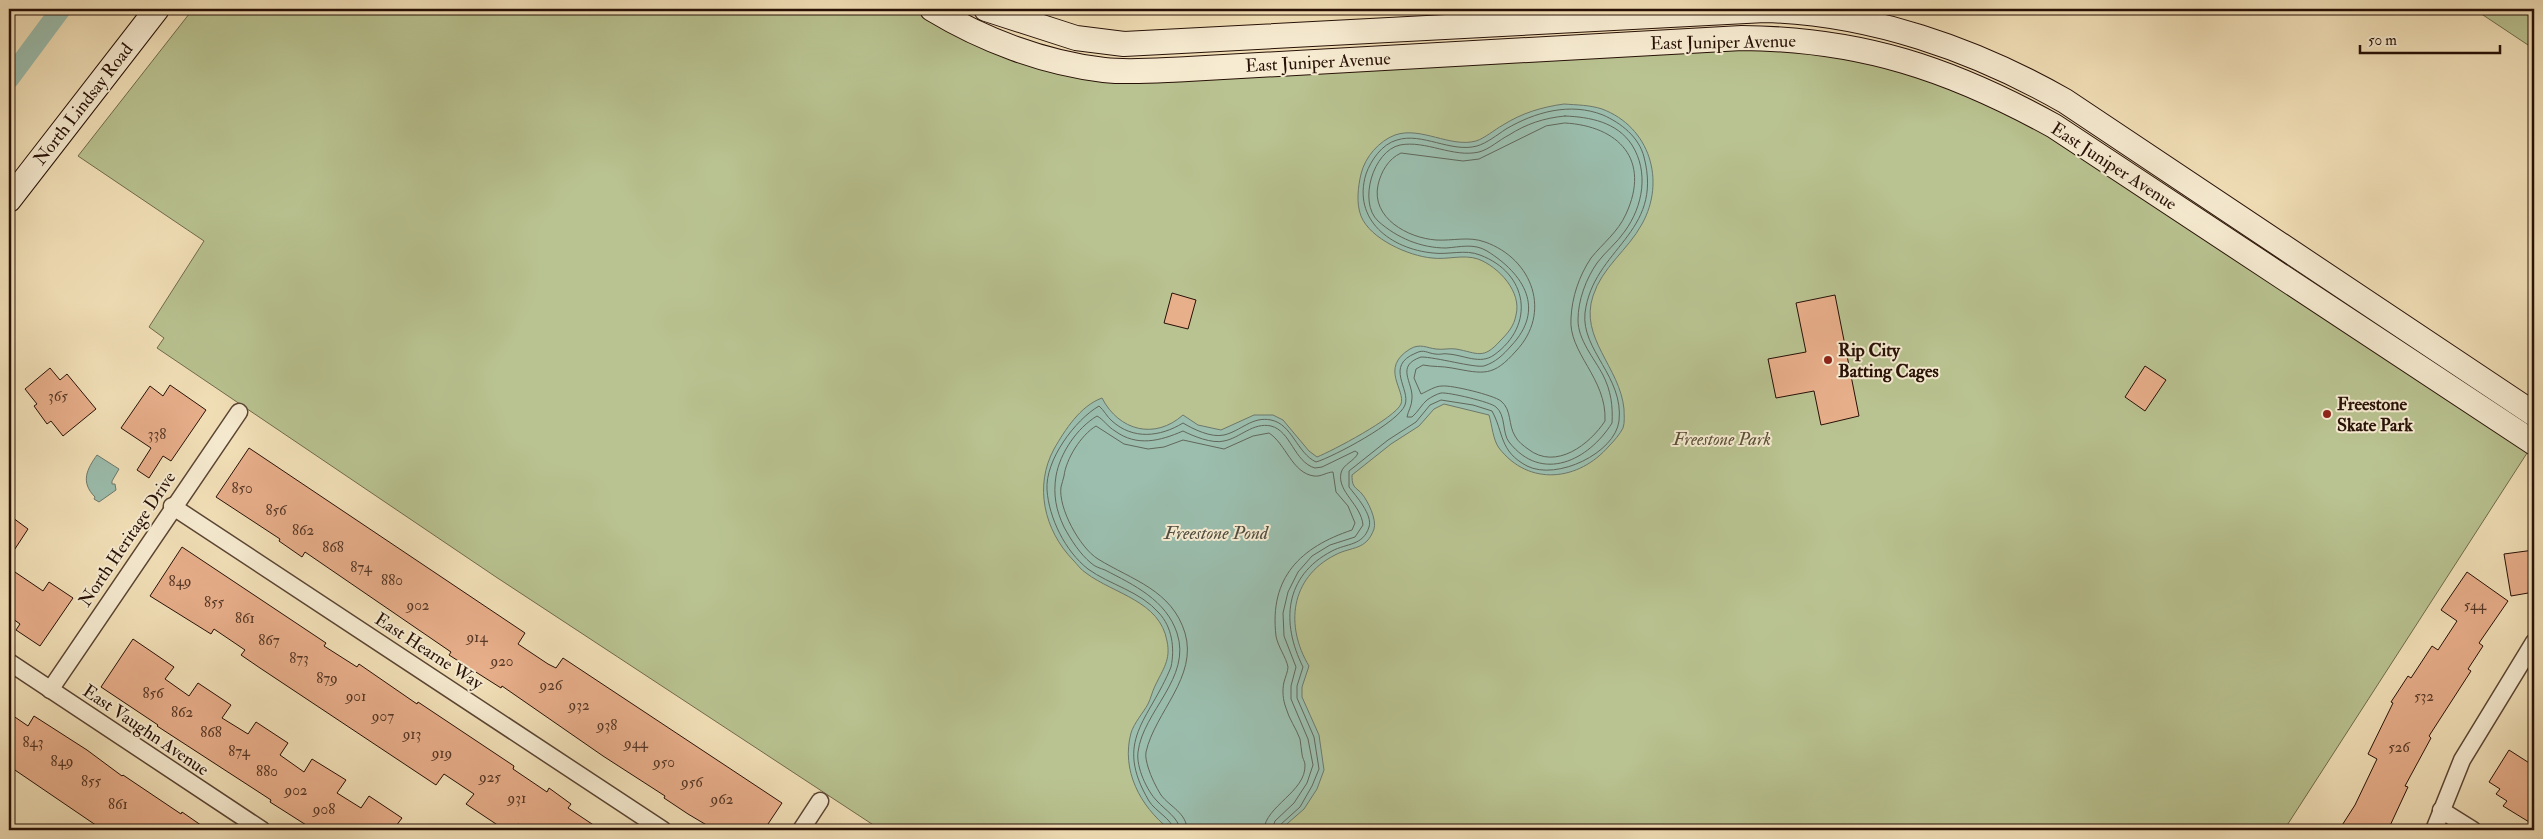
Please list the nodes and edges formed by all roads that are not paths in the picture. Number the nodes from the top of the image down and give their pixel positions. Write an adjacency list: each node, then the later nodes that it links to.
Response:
1 (158, 9): 8 (street, North Lindsay Road)
2 (932, 9): 6 (street, East Juniper Avenue)
3 (986, 9): 4 (street, East Juniper Avenue)
4 (1765, 9): 5 (street, East Juniper Avenue); 6 (street)
5 (1794, 10): 7 (street); 10 (street, East Juniper Avenue)
6 (1760, 38): 7 (street, East Juniper Avenue)
7 (1796, 40): 11 (street, East Juniper Avenue)
8 (9, 200)
9 (238, 412): 12 (street, North Heritage Drive)
10 (2534, 414)
11 (2534, 442)
12 (172, 506): 15 (street, North Heritage Drive); 19 (street, East Hearne Way)
13 (2534, 642): 17 (street)
14 (9, 662): 15 (street, East Vaughn Avenue)
15 (50, 690): 18 (street, East Vaughn Avenue)
16 (820, 801): 20 (street)
17 (2441, 810): 21 (street); 22 (street)
18 (262, 830)
19 (663, 830)
20 (801, 830)
21 (2434, 830)
22 (2474, 830)

